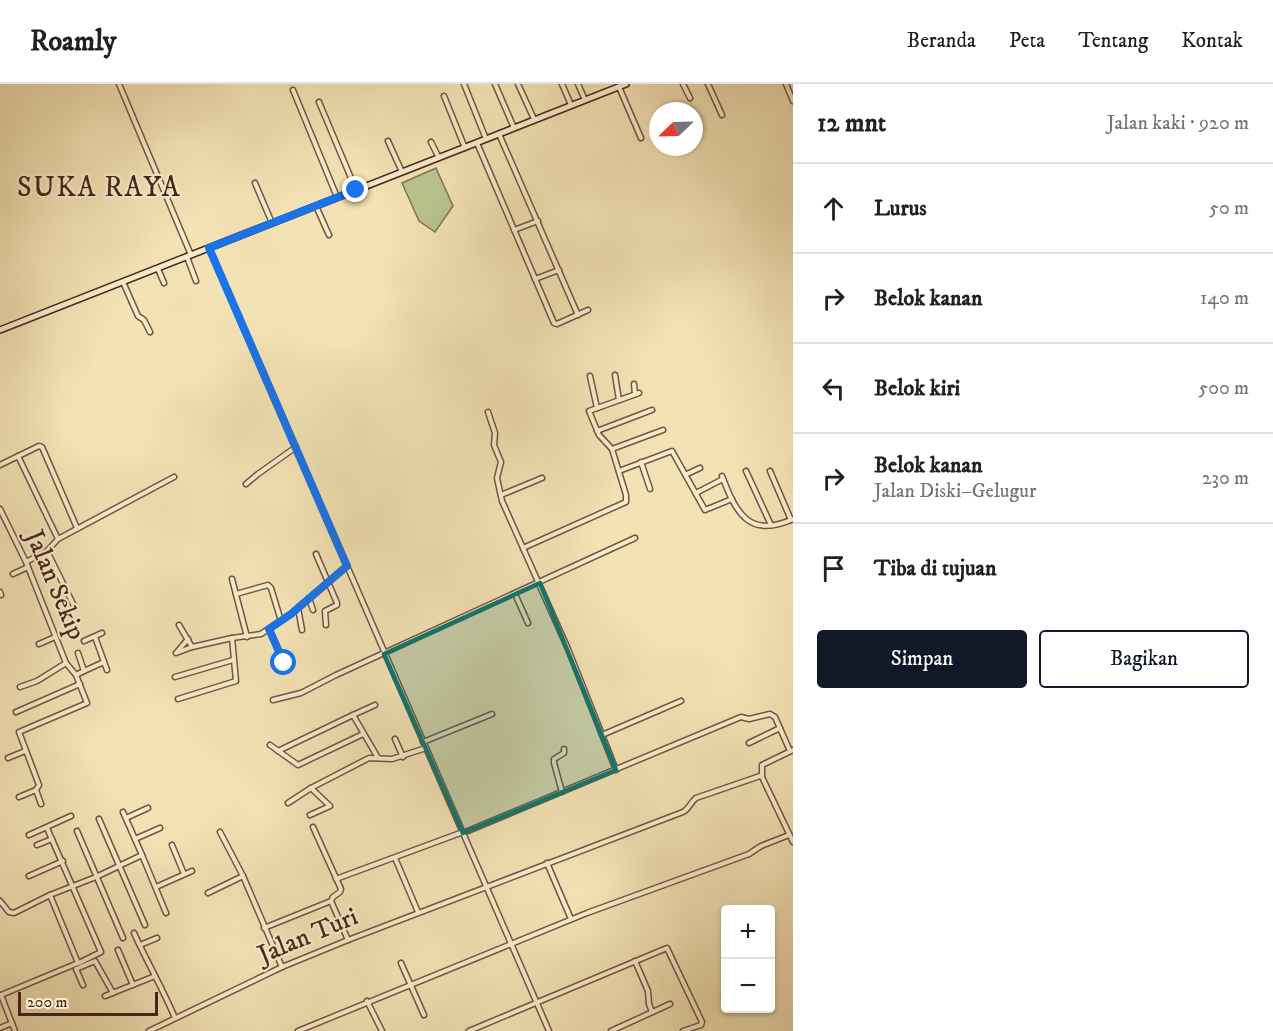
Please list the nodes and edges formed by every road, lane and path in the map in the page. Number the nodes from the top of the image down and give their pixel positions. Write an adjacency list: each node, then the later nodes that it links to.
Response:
1 (119, 84): 41 (street)
2 (464, 84): 25 (street)
3 (495, 84): 22 (street)
4 (518, 84): 21 (street)
5 (562, 84): 19 (street)
6 (578, 84): 16 (street)
7 (626, 84): 11 (main road)
8 (683, 84): 15 (street)
9 (708, 84): 20 (street)
10 (786, 84): 13 (street)
11 (619, 87): 16 (main road); 24 (street)
12 (292, 90): 34 (street)
13 (792, 93): 17 (street)
14 (444, 96): 29 (street)
15 (690, 98)
16 (585, 101): 19 (main road)
17 (793, 101)
18 (319, 102): 33 (street)
19 (572, 105): 21 (main road)
20 (722, 115)
21 (534, 119): 22 (main road)
22 (514, 128): 23 (main road)
23 (499, 134): 25 (main road); 36 (street)
24 (641, 138)
25 (486, 139): 28 (main road)
26 (388, 141): 31 (street)
27 (431, 142): 30 (street)
28 (477, 143): 29 (main road); 38 (street)
29 (465, 148): 30 (main road)
30 (439, 158): 31 (main road)
31 (402, 172): 33 (main road)
32 (255, 183): 37 (street)
33 (356, 190): 34 (main road)
34 (337, 197): 35 (main road)
35 (316, 206): 37 (main road); 39 (street)
36 (538, 220): 38 (street); 43 (street)
37 (272, 224): 40 (main road)
38 (514, 230): 44 (street)
39 (329, 235)
40 (209, 248): 41 (main road); 61 (street)
41 (189, 256): 42 (main road); 45 (street)
42 (158, 269): 46 (main road); 47 (street)
43 (559, 270): 44 (street); 49 (street)
44 (535, 279): 49 (street)
45 (196, 281)
46 (123, 282): 50 (main road); 51 (street)
47 (164, 283)
48 (588, 310): 49 (street)
49 (578, 315)
50 (0, 330)
51 (150, 332)
52 (590, 375): 56 (street)
53 (615, 375): 55 (street)
54 (634, 384): 55 (street)
55 (619, 400): 56 (street)
56 (597, 408): 60 (street)
57 (652, 410): 60 (street)
58 (488, 412): 76 (street)
59 (663, 430): 62 (street)
60 (597, 431): 62 (street)
61 (296, 447): 73 (street); 88 (street)
62 (612, 449): 67 (street)
63 (18, 456): 65 (street); 81 (street); 83 (street)
64 (641, 462): 67 (street); 70 (street); 74 (street)
65 (0, 465)
66 (700, 468): 70 (street)
67 (618, 471): 84 (street)
68 (746, 471): 80 (street)
69 (770, 471): 79 (street)
70 (687, 474): 75 (street)
71 (174, 477): 81 (street)
72 (542, 478): 76 (street)
73 (246, 484)
74 (650, 489)
75 (696, 493): 77 (street); 77 (street)
76 (501, 495): 84 (street)
77 (732, 499): 80 (street)
78 (0, 509): 87 (street, Jalan Sekip)
79 (792, 520): 80 (street)
80 (771, 526)
81 (77, 528): 83 (street)
82 (636, 538): 93 (street)
83 (58, 539): 85 (street)
84 (523, 548): 93 (street)
85 (47, 551): 87 (street); 97 (street)
86 (316, 554): 92 (street)
87 (26, 562): 89 (street, Jalan Sekip)
88 (347, 566): 92 (street); 116 (street)
89 (28, 567): 90 (street); 107 (street, Jalan Sekip)
90 (13, 574)
91 (232, 579): 94 (street)
92 (328, 582): 96 (street); 103 (street)
93 (540, 583): 95 (street); 138 (street)
94 (236, 594): 100 (street); 109 (street)
95 (515, 594): 101 (street); 116 (street)
96 (309, 598): 98 (street); 99 (street)
97 (75, 608)
98 (298, 608): 100 (street); 105 (street)
99 (313, 610)
100 (281, 621): 104 (street)
101 (528, 623)
102 (179, 625): 111 (street)
103 (326, 626)
104 (269, 629): 109 (street); 120 (street)
105 (302, 630)
106 (102, 633): 108 (street)
107 (55, 637): 113 (street); 119 (street, Jalan Sekip)
108 (94, 637): 112 (street); 118 (street)
109 (247, 637): 110 (street)
110 (231, 638): 114 (street); 117 (street)
111 (188, 639): 114 (street); 114 (street)
112 (84, 641)
113 (39, 644)
114 (192, 647)
115 (78, 653): 122 (street)
116 (384, 654): 130 (street); 140 (street)
117 (233, 660): 124 (street); 125 (street)
118 (104, 662): 121 (street); 122 (street)
119 (66, 663): 123 (street); 127 (street, Jalan Sekip)
120 (284, 663)
121 (107, 670)
122 (84, 671): 123 (street)
123 (76, 675): 126 (street)
124 (175, 677)
125 (237, 681): 128 (street); 129 (street)
126 (80, 684): 133 (street); 146 (street)
127 (20, 687)
128 (238, 690)
129 (178, 699)
130 (273, 700)
131 (681, 701): 138 (street)
132 (375, 705): 135 (street)
133 (15, 712)
134 (492, 714): 140 (street)
135 (353, 716): 137 (street); 147 (street)
136 (780, 728): 141 (street); 145 (street); 152 (street)
137 (363, 734): 147 (street); 150 (street)
138 (602, 735): 152 (street)
139 (395, 739): 148 (street)
140 (423, 742): 143 (street)
141 (749, 743)
142 (270, 745): 147 (street)
143 (426, 748): 148 (street); 172 (street)
144 (564, 749): 157 (street)
145 (791, 750): 154 (street)
146 (25, 751): 149 (street); 151 (street)
147 (279, 751)
148 (403, 757): 150 (street)
149 (8, 759)
150 (378, 759): 155 (street)
151 (32, 768): 153 (street); 156 (street)
152 (616, 770): 157 (street)
153 (26, 772)
154 (762, 776): 174 (street); 183 (street, Jalan Turi)
155 (311, 788): 159 (street); 163 (street)
156 (36, 790): 158 (street); 160 (street)
157 (562, 792): 172 (street)
158 (19, 797)
159 (288, 803)
160 (41, 804)
161 (148, 808): 165 (street)
162 (123, 812): 165 (street)
163 (310, 815)
164 (71, 816): 168 (street)
165 (126, 818): 176 (street)
166 (99, 819): 184 (street)
167 (313, 827): 190 (street)
168 (47, 828): 173 (street); 175 (street)
169 (160, 828): 176 (street)
170 (77, 831): 189 (street)
171 (220, 832): 188 (street)
172 (463, 832): 181 (street); 192 (street)
173 (29, 835)
174 (789, 835): 177 (street); 200 (street)
175 (52, 839): 178 (street); 182 (street)
176 (135, 839): 180 (street)
177 (793, 842)
178 (37, 845)
179 (172, 845): 186 (street)
180 (142, 855): 184 (street); 193 (street)
181 (395, 858): 190 (street); 198 (street)
182 (63, 861): 187 (street); 191 (street)
183 (547, 863): 192 (street, Jalan Turi); 200 (street)
184 (119, 864): 189 (street); 201 (street)
185 (192, 871): 186 (street)
186 (184, 874): 193 (street)
187 (29, 876)
188 (243, 876): 194 (street); 202 (street)
189 (96, 877): 191 (street); 204 (street)
190 (336, 879): 197 (street)
191 (74, 886): 195 (street); 212 (street)
192 (487, 886): 198 (street, Jalan Turi); 207 (street)
193 (156, 887): 199 (street)
194 (208, 894)
195 (50, 895): 196 (street); 212 (street)
196 (0, 901)
197 (331, 901): 202 (street); 206 (street)
198 (418, 912): 206 (street, Jalan Turi)
199 (166, 913)
200 (572, 919): 207 (street)
201 (145, 925)
202 (264, 928): 213 (street)
203 (134, 933): 208 (street)
204 (123, 938)
205 (157, 938): 208 (street)
206 (348, 940): 213 (street, Jalan Turi)
207 (512, 944): 215 (street); 222 (street)
208 (140, 945): 214 (street)
209 (118, 951): 216 (street)
210 (635, 962): 222 (street); 224 (street); 238 (street)
211 (401, 963): 215 (street)
212 (76, 966): 217 (street); 218 (street); 219 (street)
213 (282, 967): 226 (street, Jalan Turi)
214 (154, 976): 216 (street); 226 (street)
215 (410, 984): 221 (street); 225 (street)
216 (133, 985): 218 (street)
217 (83, 986)
218 (113, 993): 220 (street)
219 (1, 994): 227 (street)
220 (105, 996)
221 (367, 1001): 232 (street); 233 (street)
222 (537, 1003): 228 (street); 236 (street)
223 (670, 1004): 224 (street)
224 (652, 1012): 237 (street)
225 (424, 1015)
226 (175, 1018): 231 (street, Jalan Turi)
227 (12, 1023): 229 (street); 230 (street)
228 (481, 1026): 234 (street); 235 (street)
229 (0, 1028)
230 (15, 1031)
231 (149, 1031)
232 (298, 1031)
233 (382, 1031)
234 (469, 1031)
235 (484, 1031)
236 (549, 1031)
237 (611, 1031)
238 (683, 1031)

